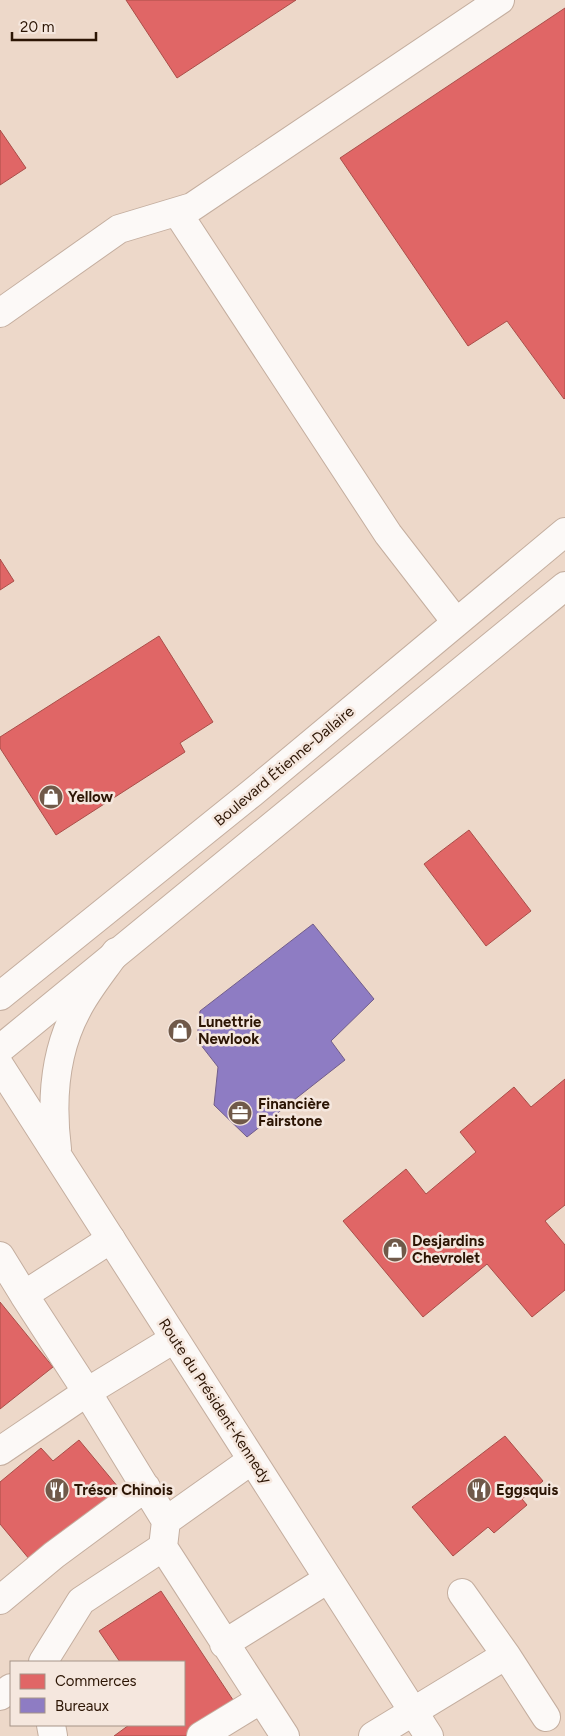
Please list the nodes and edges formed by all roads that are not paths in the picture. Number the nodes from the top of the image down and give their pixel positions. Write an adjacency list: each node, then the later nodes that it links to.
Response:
1 (494, 2): 2 (street)
2 (178, 212): 3 (street); 6 (street)
3 (0, 313)
4 (565, 532): 6 (street, Boulevard Étienne-Dallaire)
5 (564, 589): 7 (street)
6 (456, 622): 8 (street, Boulevard Étienne-Dallaire)
7 (116, 952): 9 (street); 11 (street)
8 (0, 996)
9 (0, 1049)
10 (0, 1066): 11 (street, Route du Président-Kennedy)
11 (58, 1155): 12 (street, Route du Président-Kennedy)
12 (111, 1239): 14 (street); 15 (street, Route du Président-Kennedy)
13 (0, 1256): 14 (street)
14 (24, 1295): 16 (street)
15 (174, 1339): 16 (street); 18 (street, Route du Président-Kennedy)
16 (87, 1392): 17 (street); 19 (street)
17 (0, 1451)
18 (252, 1460): 20 (street); 21 (street, Route du Président-Kennedy)
19 (146, 1487): 20 (street); 23 (street)
20 (165, 1534): 24 (street); 26 (street)
21 (328, 1578): 24 (street); 27 (street, Route du Président-Kennedy)
22 (462, 1593): 25 (street)
23 (0, 1600)
24 (224, 1644): 28 (street)
25 (506, 1655): 27 (street); 29 (street)
26 (44, 1661)
27 (414, 1713): 32 (street); 33 (street, Route du Président-Kennedy)
28 (272, 1717): 30 (street); 31 (street)
29 (546, 1717)
30 (201, 1736)
31 (236, 1736)
32 (373, 1736)
33 (429, 1736)

